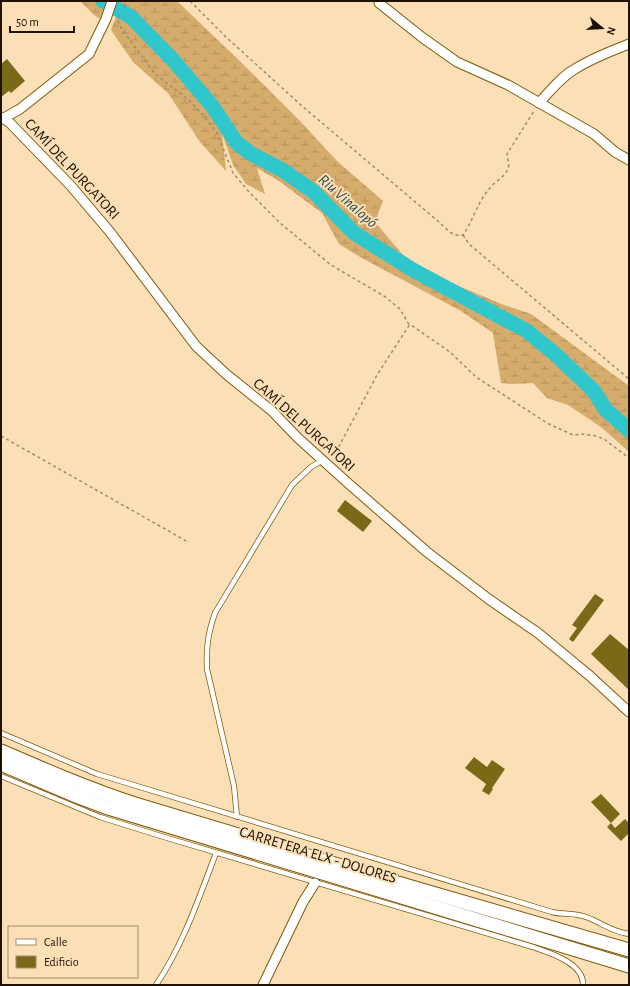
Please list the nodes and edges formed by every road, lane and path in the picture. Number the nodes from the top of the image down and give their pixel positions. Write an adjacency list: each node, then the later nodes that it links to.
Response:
1 (112, 1): 9 (street)
2 (126, 1): 5 (path)
3 (190, 1): 11 (path)
4 (379, 3): 8 (street)
5 (124, 7)
6 (120, 15): 12 (path)
7 (629, 44): 8 (street)
8 (539, 103): 10 (street); 11 (path)
9 (2, 118): 16 (street, CAMÍ DEL PURGATORI)
10 (629, 160)
11 (463, 236): 13 (path)
12 (410, 324): 15 (path); 16 (path)
13 (629, 380)
14 (1, 436): 17 (path)
15 (629, 458)
16 (322, 460): 18 (street, CAMÍ DEL PURGATORI); 23 (lane)
17 (188, 542)
18 (629, 712)
19 (1, 733): 23 (lane)
20 (1, 751): 27 (main road, CARRETERA ELX - DOLORES)
21 (1, 764): 28 (main road, CARRETERA ELX - DOLORES)
22 (1, 776): 24 (lane)
23 (237, 817): 26 (lane)
24 (216, 853): 25 (lane); 29 (lane)
25 (315, 883): 30 (street); 31 (lane)
26 (629, 934)
27 (629, 950)
28 (629, 966)
29 (156, 985)
30 (263, 985)
31 (583, 985)

